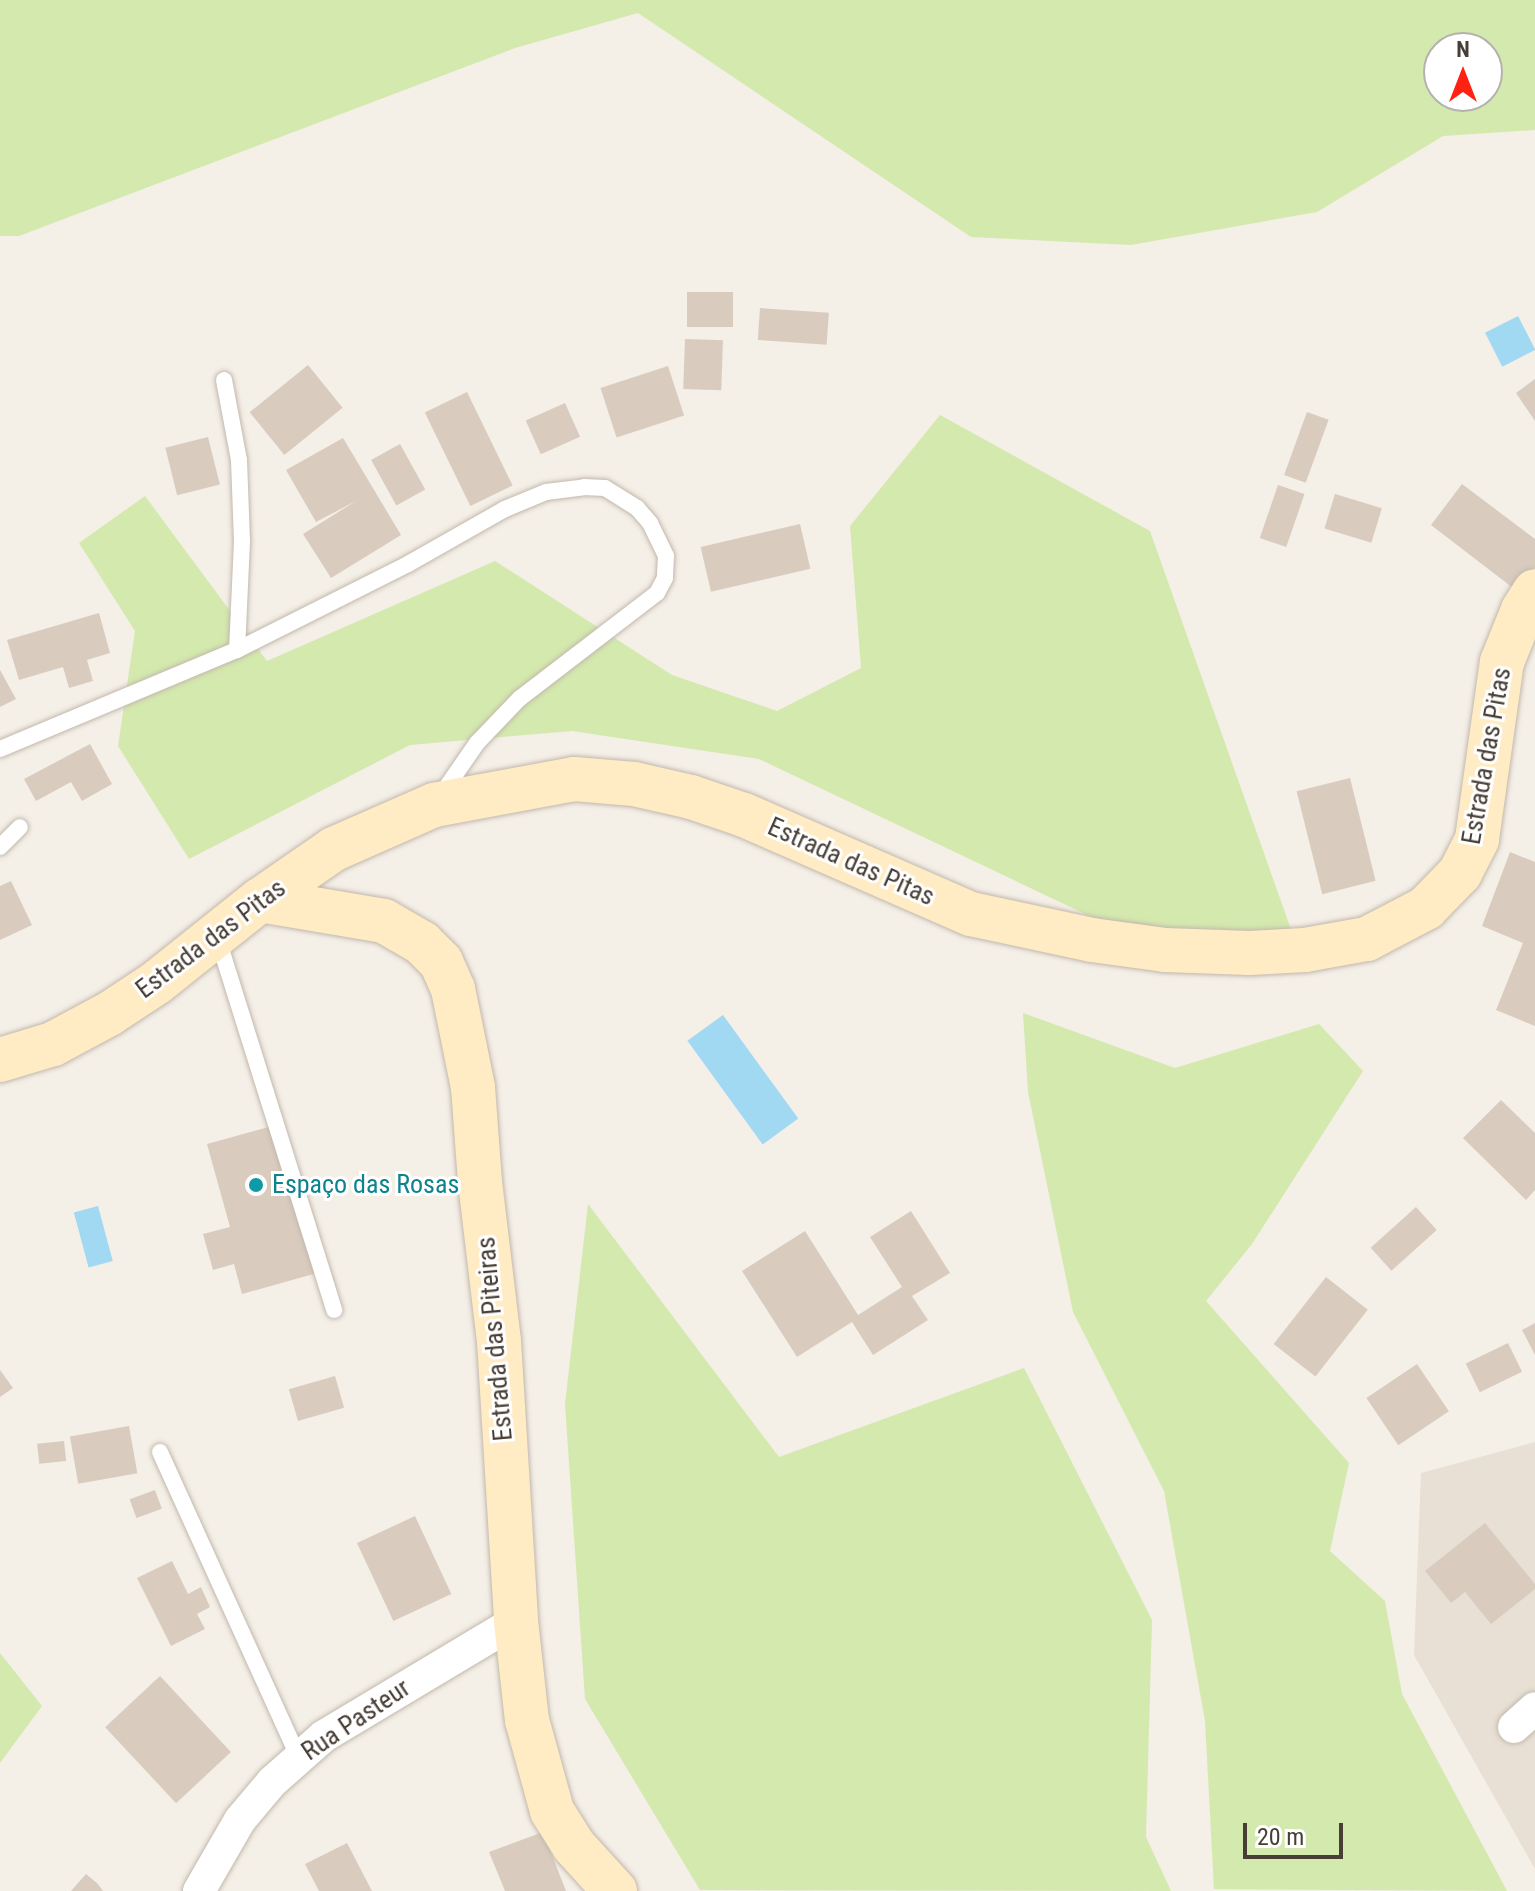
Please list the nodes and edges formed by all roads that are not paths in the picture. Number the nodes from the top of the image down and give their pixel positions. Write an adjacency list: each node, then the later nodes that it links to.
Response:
1 (224, 380): 3 (lane)
2 (1535, 591): 5 (street, Estrada das Pitas)
3 (237, 650): 4 (lane); 5 (lane)
4 (0, 749)
5 (434, 805): 8 (street, Estrada das Pitas)
6 (20, 827): 7 (lane)
7 (0, 847)
8 (260, 900): 9 (street, Estrada das Pitas); 13 (street, Estrada das Piteiras)
9 (216, 935): 10 (street, Estrada das Pitas); 11 (lane)
10 (0, 1060)
11 (334, 1310)
12 (160, 1452): 14 (lane)
13 (516, 1621): 14 (street, Rua Pasteur); 16 (street, Estrada das Piteiras)
14 (299, 1758): 15 (street, Rua Pasteur)
15 (199, 1891)
16 (615, 1891)

